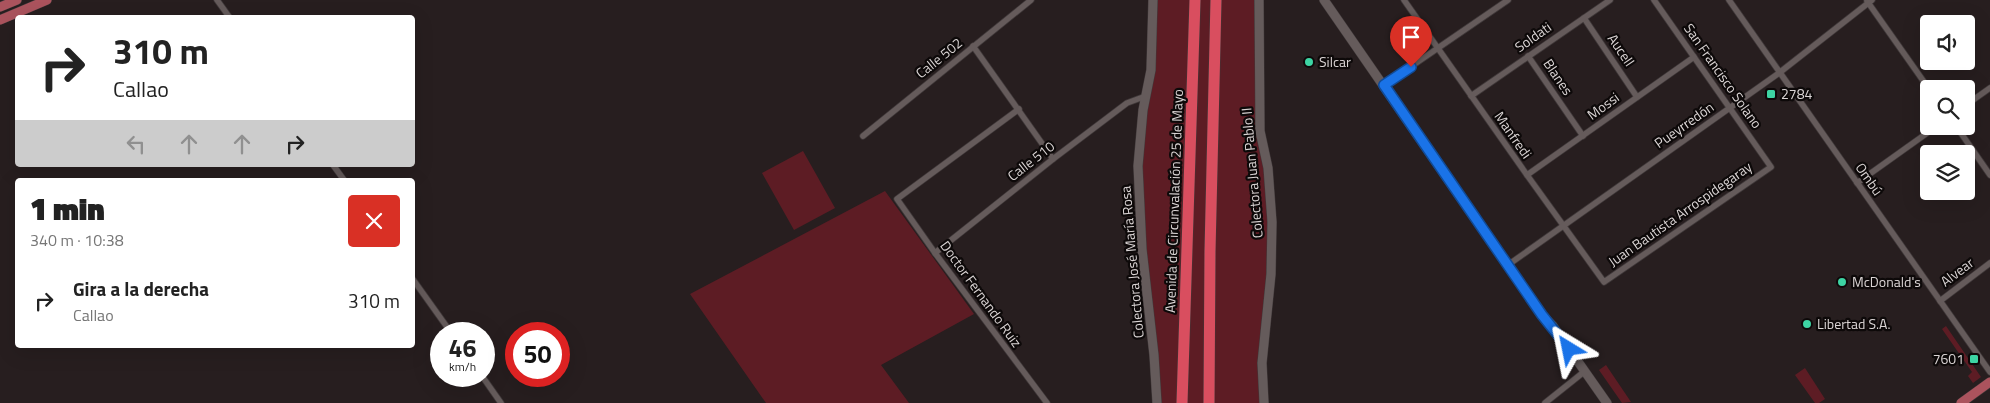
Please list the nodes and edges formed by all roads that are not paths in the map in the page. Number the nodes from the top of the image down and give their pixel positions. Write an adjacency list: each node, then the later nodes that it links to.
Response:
1 (16, 0): 16 (main road)
2 (47, 0): 19 (main road)
3 (217, 0): 17 (street)
4 (1031, 0): 20 (street, Calle 502)
5 (1153, 0): 28 (main road, Colectora José María Rosa)
6 (1195, 0): 60 (highway, Avenida de Circunvalación 25 de Mayo)
7 (1216, 0): 61 (highway)
8 (1259, 0): 62 (main road, Colectora Juan Pablo II)
9 (1324, 0): 26 (main road)
10 (1404, 0): 21 (street, Manfredi)
11 (1508, 0): 21 (street)
12 (1610, 0): 18 (street, Soldati)
13 (1654, 0): 23 (street, San Francisco Solano)
14 (1729, 0): 24 (street, Ombú)
15 (1869, 1): 24 (street, Pueyrredón); 25 (street)
16 (0, 7)
17 (228, 15)
18 (1584, 18): 22 (street, Soldati); 30 (street, Aucell)
19 (0, 20)
20 (973, 46): 33 (street); 36 (street, Calle 502)
21 (1438, 48): 26 (street); 29 (street, Manfredi)
22 (1528, 56): 29 (street, Soldati); 37 (street, Blanes)
23 (1694, 57): 30 (street, Mossi); 32 (street, San Francisco Solano)
24 (1779, 73): 32 (street, Pueyrredón); 44 (street, Ombú)
25 (1923, 80)
26 (1384, 85): 48 (main road)
27 (1990, 88): 31 (street)
28 (1146, 96): 38 (street, Calle 510); 59 (main road, Colectora José María Rosa)
29 (1471, 96): 41 (street, Manfredi)
30 (1637, 97): 37 (street, Mossi)
31 (1975, 99)
32 (1730, 108): 40 (street, San Francisco Solano); 45 (street, Pueyrredón)
33 (1019, 109): 38 (street); 46 (street, Doctor Fernando Ruiz)
34 (1924, 135): 44 (street)
35 (1962, 135): 42 (street)
36 (863, 136)
37 (1583, 136): 41 (street, Mossi)
38 (1053, 159): 46 (street, Calle 510)
39 (334, 167): 43 (street)
40 (1771, 167): 50 (street, Juan Bautista Arrospidegaray)
41 (1527, 175): 45 (street, Manfredi)
42 (1990, 175)
43 (343, 178)
44 (1857, 183): 51 (street, Ombú)
45 (1563, 225): 48 (street, Pueyrredón); 50 (street, Manfredi)
46 (935, 253): 58 (street, Doctor Fernando Ruiz)
47 (1990, 262): 51 (street, Alvear)
48 (1508, 265): 53 (main road)
49 (415, 282): 52 (street)
50 (1604, 282)
51 (1940, 301): 54 (street, Ombú)
52 (443, 322)
53 (1585, 372): 63 (street); 64 (main road)
54 (1990, 372)
55 (1990, 382): 65 (main road)
56 (490, 387): 57 (street)
57 (501, 403)
58 (1047, 403)
59 (1157, 403)
60 (1182, 403)
61 (1209, 403)
62 (1264, 403)
63 (1545, 403)
64 (1607, 403)
65 (1961, 403)

